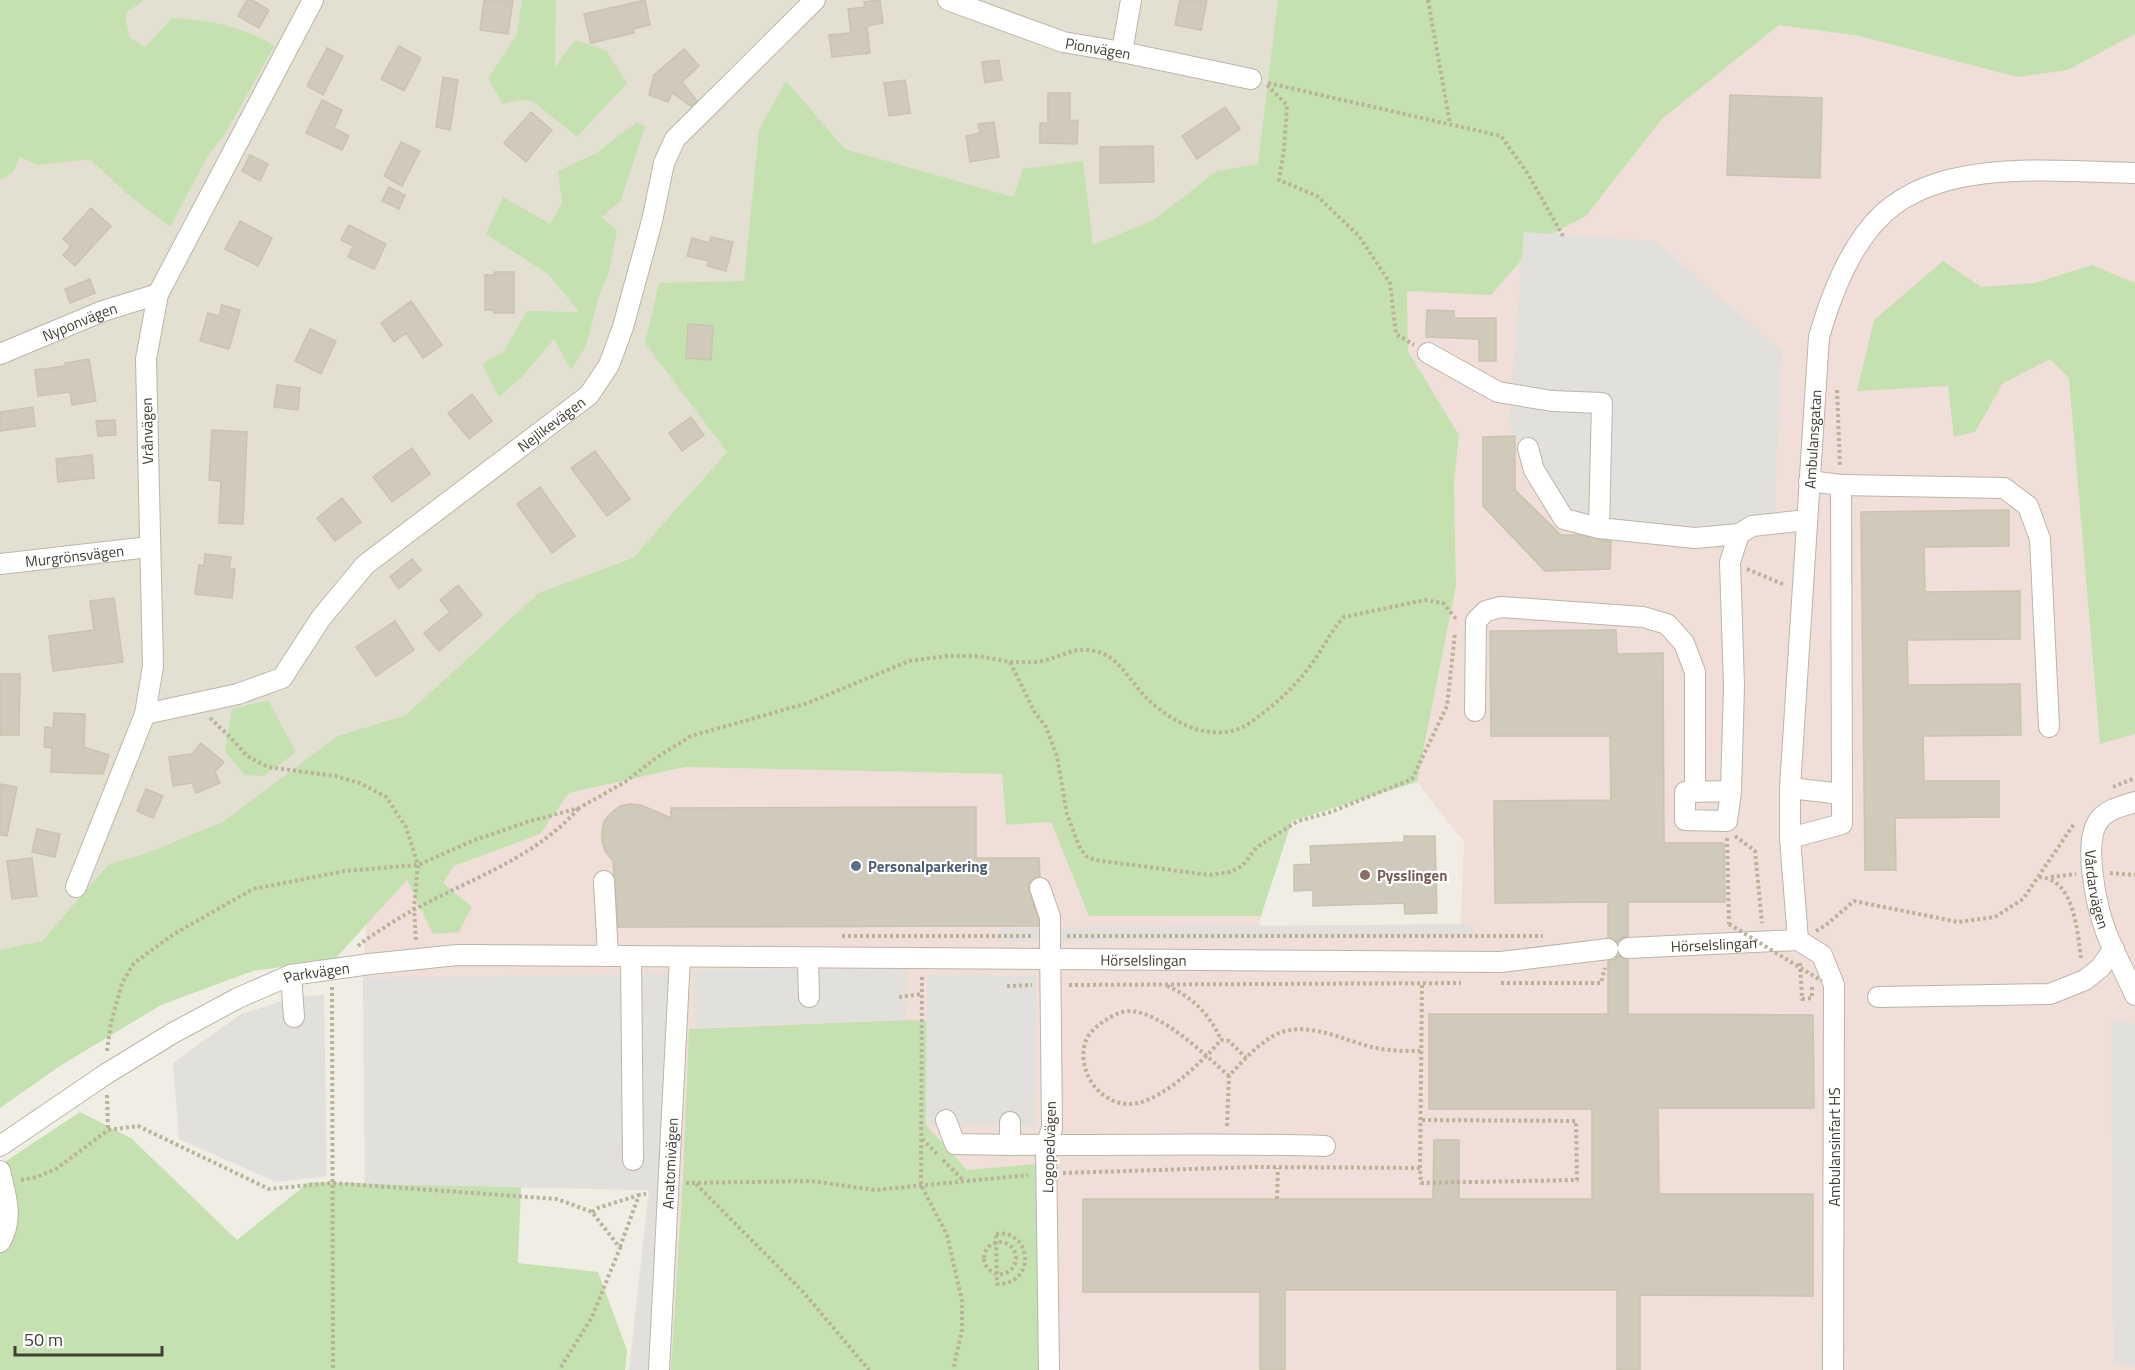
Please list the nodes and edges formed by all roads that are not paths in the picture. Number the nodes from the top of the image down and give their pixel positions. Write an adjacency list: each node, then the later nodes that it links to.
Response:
1 (313, 0): 8 (street, Vrånvägen)
2 (814, 0): 20 (street, Nejlikevägen)
3 (948, 0): 5 (street, Pionvägen)
4 (1131, 0): 5 (street)
5 (1122, 52): 6 (street, Pionvägen)
6 (1251, 79)
7 (2135, 173): 12 (street, Ambulansgatan)
8 (158, 294): 10 (street, Nyponvägen); 17 (street, Vrånvägen)
9 (1428, 353): 15 (street)
10 (0, 354)
11 (1528, 448): 15 (street)
12 (1809, 481): 13 (street); 14 (street, Ambulansgatan)
13 (1841, 485): 21 (street); 25 (street)
14 (1807, 520): 16 (street); 22 (street, Ambulansgatan)
15 (1599, 528): 16 (street)
16 (1739, 534): 23 (street)
17 (149, 547): 18 (street, Murgrönsvägen); 20 (street, Vrånvägen)
18 (0, 564)
19 (1475, 711): 24 (street)
20 (145, 714): 29 (street, Vrånvägen)
21 (2049, 727)
22 (1790, 788): 25 (street); 27 (street, Ambulansgatan)
23 (1731, 791): 24 (street); 24 (street)
24 (1695, 792)
25 (1842, 794): 27 (street)
26 (2135, 802): 34 (street, Vårdarvägen)
27 (1790, 838): 31 (street, Ambulansgatan)
28 (604, 881): 35 (street)
29 (76, 887)
30 (1040, 888): 39 (street, Logopedvägen)
31 (1798, 940): 32 (street, Hörselslingan); 56 (street, Ambulansinfart HS)
32 (1628, 948)
33 (1608, 950): 39 (street, Hörselslingan)
34 (2114, 950): 41 (street, Vårdarvägen); 43 (street)
35 (608, 956): 36 (street, Parkvägen); 40 (street, Parkvägen)
36 (631, 956): 37 (street, Parkvägen); 51 (street)
37 (680, 957): 38 (street, Hörselslingan); 54 (street, Anatomivägen)
38 (808, 958): 39 (street, Hörselslingan); 42 (street)
39 (1050, 959): 49 (street, Logopedvägen)
40 (291, 975): 44 (street); 48 (street, Parkvägen)
41 (2135, 995)
42 (809, 997)
43 (1878, 997)
44 (294, 1017)
45 (946, 1120): 47 (street)
46 (1010, 1122): 47 (street)
47 (1010, 1145): 49 (street)
48 (0, 1146)
49 (1046, 1146): 50 (street); 55 (street, Logopedvägen)
50 (1325, 1146)
51 (633, 1160)
52 (1, 1177): 53 (street)
53 (0, 1242)
54 (659, 1370)
55 (1049, 1370)
56 (1833, 1370)

